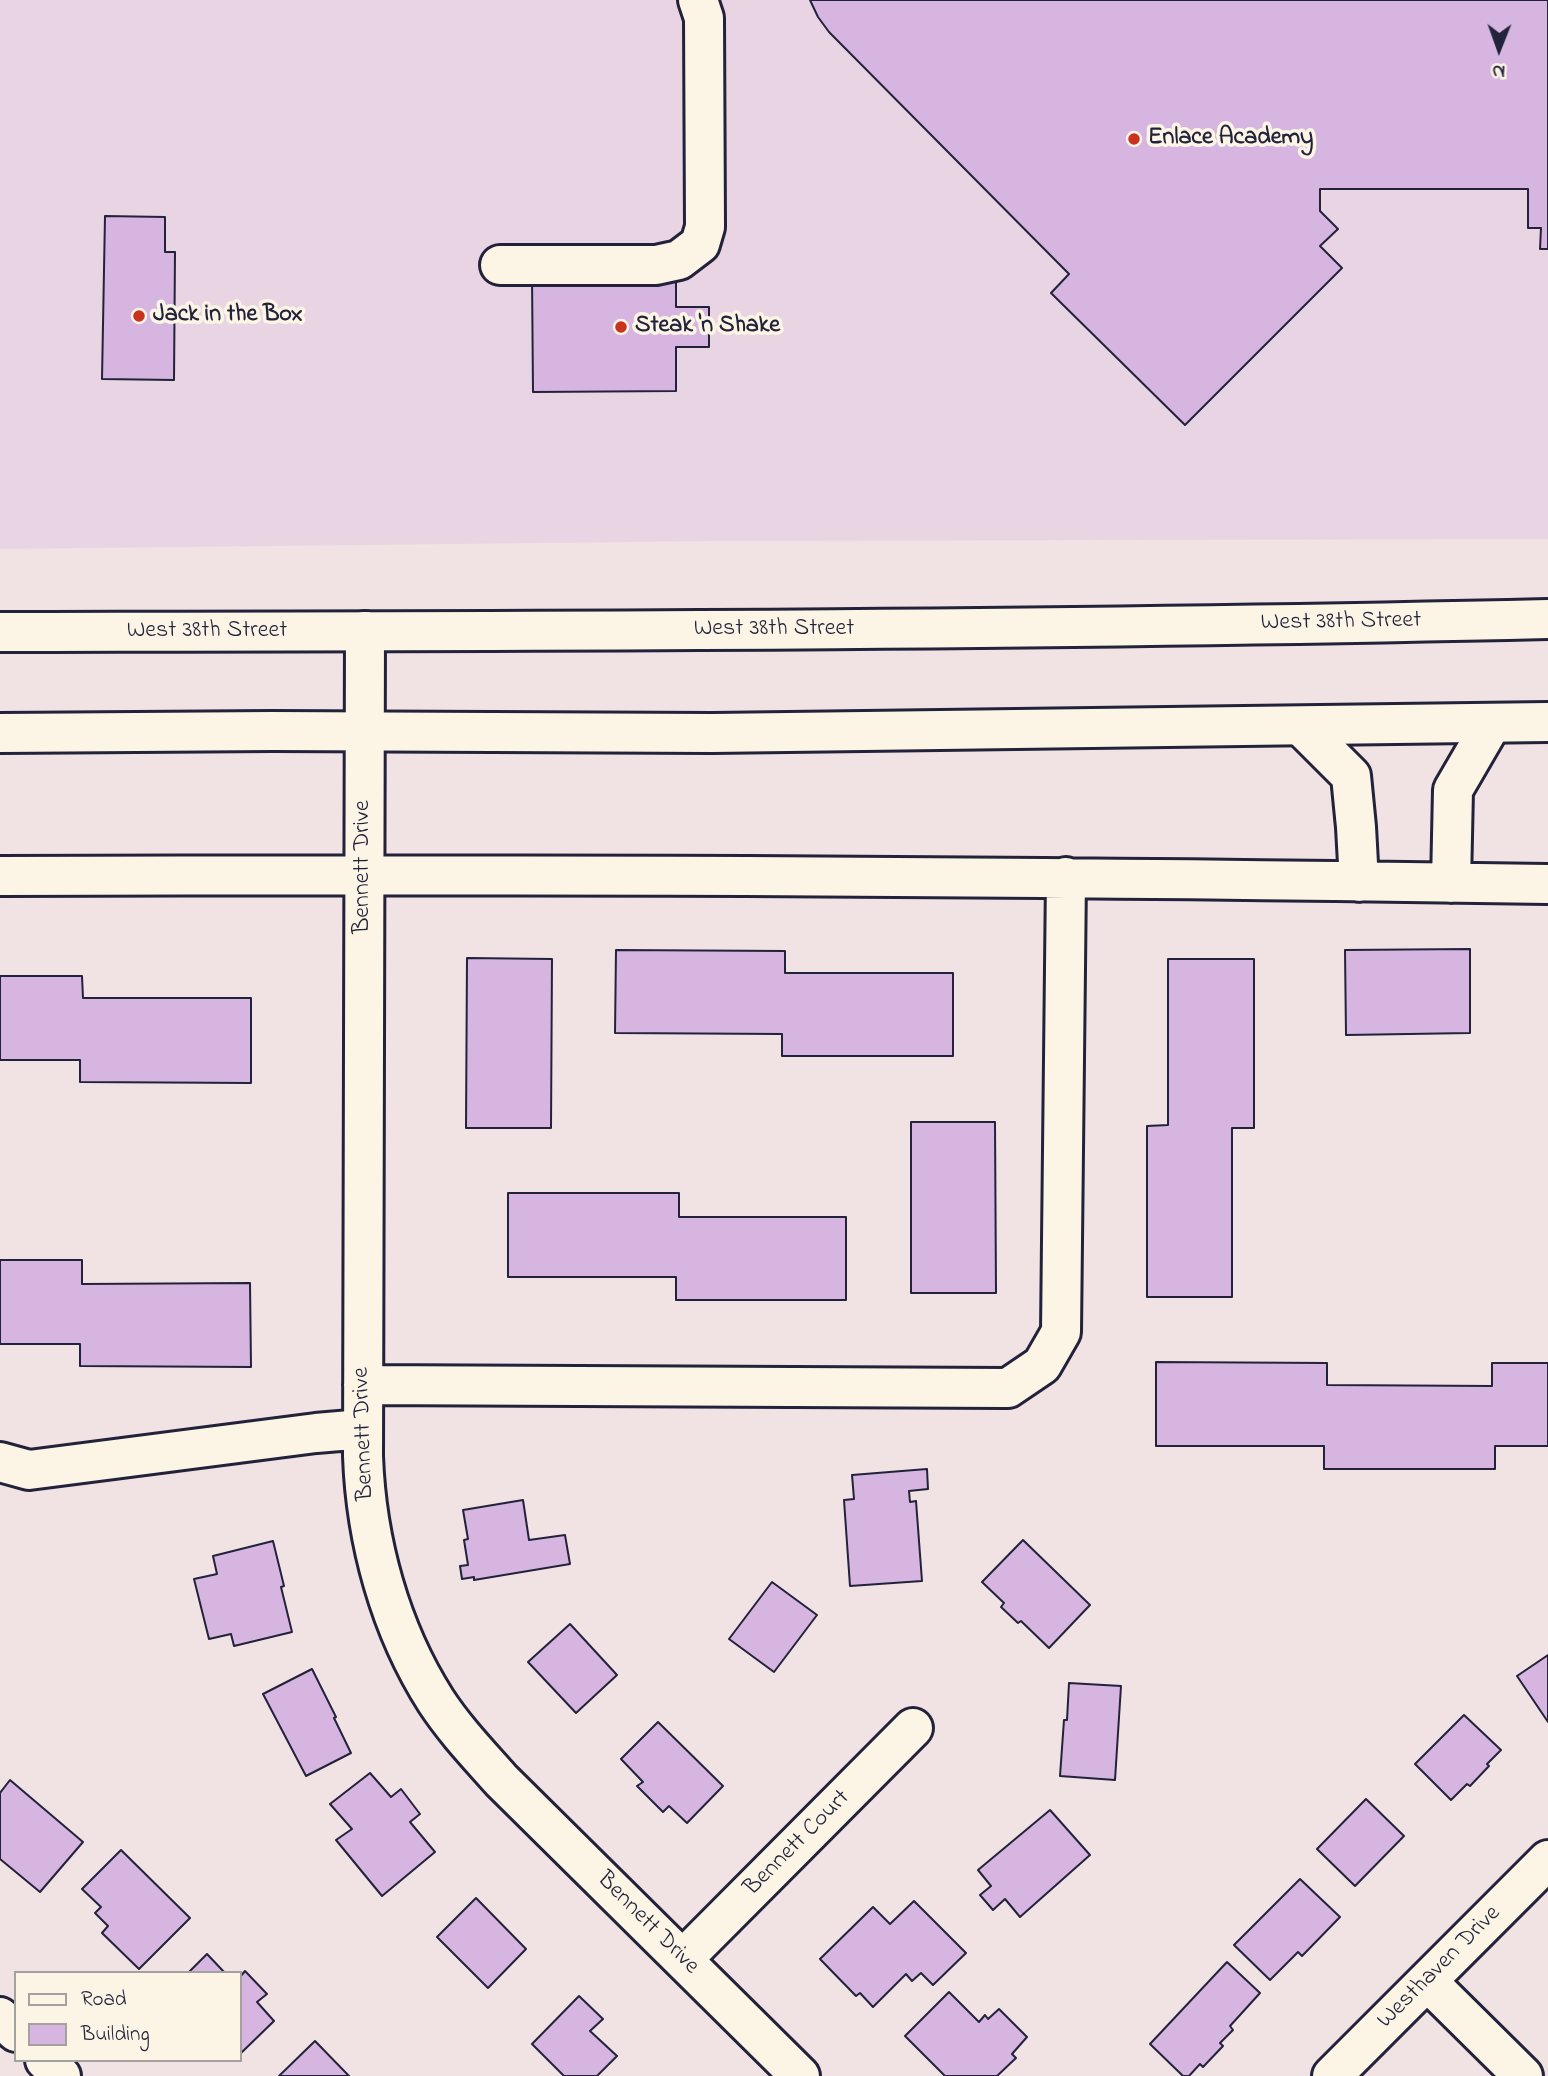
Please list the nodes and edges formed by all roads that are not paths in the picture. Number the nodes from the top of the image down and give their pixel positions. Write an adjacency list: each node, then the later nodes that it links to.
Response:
1 (698, 0): 2 (street)
2 (500, 265)
3 (1548, 619): 4 (street, West 38th Street)
4 (365, 631): 5 (street, West 38th Street); 9 (street, Bennett Drive)
5 (0, 632)
6 (1548, 722): 7 (street)
7 (1492, 723): 8 (street); 15 (street)
8 (1301, 726): 9 (street); 14 (street)
9 (364, 732): 10 (street); 11 (street, Bennett Drive)
10 (0, 733)
11 (364, 875): 12 (street); 13 (street); 17 (street, Bennett Drive)
12 (0, 876)
13 (1066, 877): 14 (street); 17 (street)
14 (1359, 882): 15 (street)
15 (1451, 883): 16 (street)
16 (1548, 884)
17 (363, 1385): 18 (street, Bennett Drive)
18 (363, 1429): 19 (street); 22 (street, Bennett Drive)
19 (0, 1462)
20 (913, 1728): 22 (street, Bennett Court)
21 (1548, 1860): 23 (street, Westhaven Drive)
22 (683, 1959): 26 (street, Bennett Drive)
23 (1427, 1981): 27 (street, Westhaven Drive); 28 (street)
24 (0, 2017): 25 (street)
25 (14, 2030)
26 (800, 2076)
27 (1332, 2076)
28 (1522, 2076)

